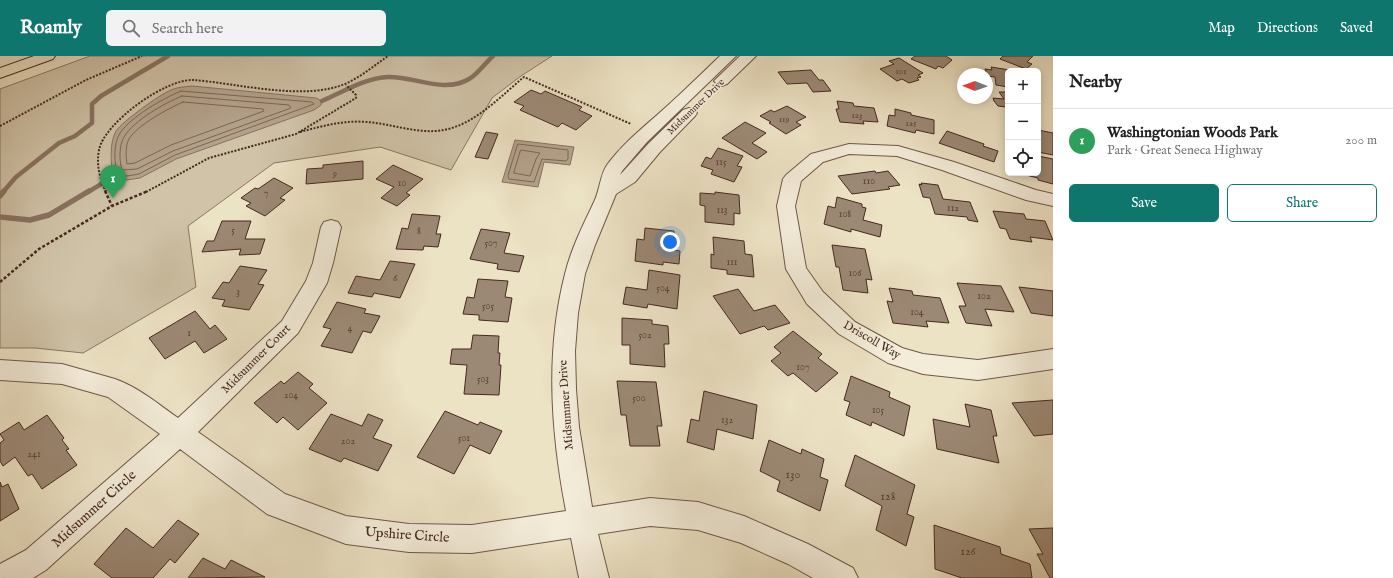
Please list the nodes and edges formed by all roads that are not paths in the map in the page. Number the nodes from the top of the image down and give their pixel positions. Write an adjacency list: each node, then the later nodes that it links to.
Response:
1 (48, 56): 4 (main road)
2 (729, 56): 5 (street, Midsummer Drive)
3 (749, 56): 5 (street, Midsummer Drive)
4 (0, 73)
5 (610, 190): 11 (street, Midsummer Drive)
6 (1053, 200): 8 (street, Driscoll Way)
7 (331, 227): 10 (street, Midsummer Court)
8 (1053, 359)
9 (0, 370): 10 (street, Upshire Circle)
10 (179, 433): 11 (street, Upshire Circle); 12 (street, Midsummer Circle)
11 (582, 523): 13 (street, Midsummer Drive); 14 (street, Upshire Circle)
12 (4, 578)
13 (594, 578)
14 (843, 578)

